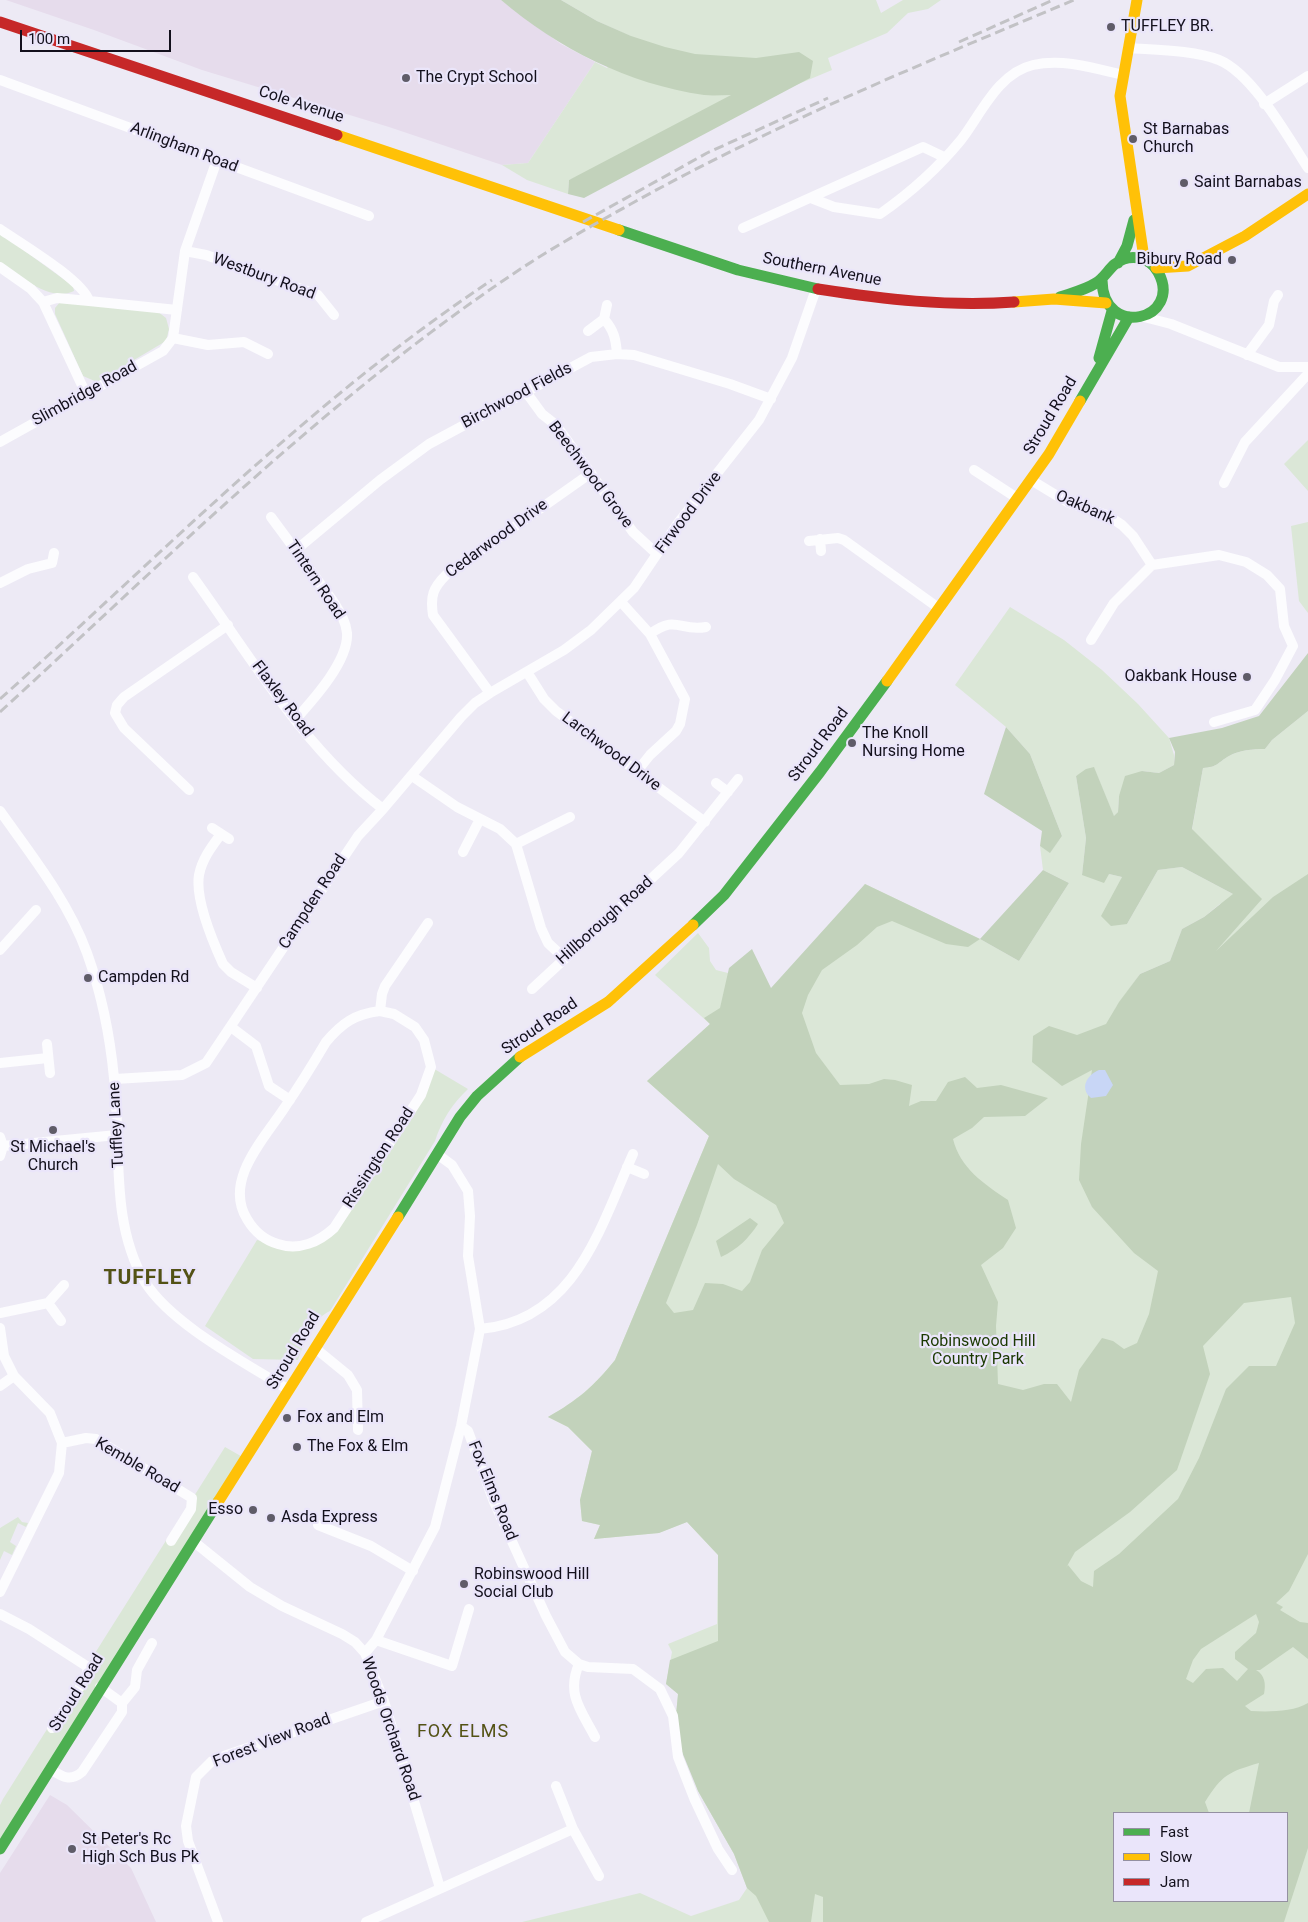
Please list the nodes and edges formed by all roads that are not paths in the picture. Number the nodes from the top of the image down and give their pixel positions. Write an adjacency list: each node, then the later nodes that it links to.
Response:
1 (1136, 3): 3 (main road)
2 (0, 22): 15 (main road, Cole Avenue)
3 (1128, 48): 4 (main road); 7 (street)
4 (1123, 75): 8 (street); 13 (main road)
5 (1308, 76): 7 (street)
6 (0, 80): 9 (street, Arlingham Road)
7 (1264, 104): 10 (street)
8 (944, 157): 12 (street); 12 (street)
9 (217, 160): 14 (street, Arlingham Road); 18 (street)
10 (1308, 168)
11 (1308, 194): 21 (main road)
12 (811, 198): 16 (street)
13 (1136, 214): 19 (main road); 20 (main road)
14 (369, 216)
15 (592, 221): 26 (main road, Southern Avenue)
16 (744, 228)
17 (0, 229): 29 (street)
18 (185, 251): 34 (street); 35 (street, Westbury Road)
19 (1144, 258): 20 (main road); 23 (main road)
20 (1118, 263): 24 (main road)
21 (1188, 266): 23 (main road); 25 (main road)
22 (0, 267): 30 (street)
23 (1156, 268): 25 (main road)
24 (1102, 280): 28 (main road); 33 (main road)
25 (1163, 286): 32 (main road)
26 (816, 289): 28 (main road, Southern Avenue); 50 (street, Firwood Drive)
27 (1278, 295): 44 (street)
28 (1054, 299): 33 (main road)
29 (89, 301): 30 (street); 34 (street)
30 (43, 302): 49 (street)
31 (607, 305): 38 (street)
32 (1159, 305): 37 (main road); 39 (street)
33 (1109, 307): 36 (main road); 47 (main road)
34 (177, 310): 41 (street)
35 (334, 315)
36 (1129, 317): 37 (main road); 47 (main road)
37 (1144, 317): 39 (street)
38 (604, 320): 40 (street); 43 (street)
39 (1171, 324): 44 (street)
40 (588, 331)
41 (171, 341): 42 (street); 49 (street, Slimbridge Road)
42 (268, 354)
43 (617, 354): 48 (street, Birchwood Fields); 50 (street, Birchwood Fields)
44 (1247, 355): 45 (street)
45 (1308, 367)
46 (1308, 374): 55 (street)
47 (1092, 378): 54 (main road, Stroud Road)
48 (526, 392): 53 (street, Beechwood Grove); 60 (street, Birchwood Fields)
49 (86, 394): 51 (street, Slimbridge Road)
50 (771, 399): 62 (street, Firwood Drive)
51 (0, 442)
52 (974, 470): 56 (street)
53 (591, 473): 62 (street, Beechwood Grove); 75 (street, Cedarwood Drive)
54 (1031, 480): 56 (main road, Stroud Road); 64 (street, Oakbank)
55 (1224, 483)
56 (1017, 498): 68 (main road, Stroud Road)
57 (271, 517): 60 (street, Tintern Road)
58 (820, 539): 59 (street); 61 (street); 68 (street)
59 (809, 540)
60 (296, 550): 76 (street, Tintern Road)
61 (821, 552)
62 (657, 554): 67 (street, Firwood Drive)
63 (55, 562): 66 (street)
64 (1152, 566): 72 (street); 77 (street)
65 (192, 577): 69 (street, Flaxley Road)
66 (0, 583)
67 (621, 602): 71 (street); 73 (street, Firwood Drive)
68 (940, 609): 108 (main road, Stroud Road)
69 (228, 625): 76 (street, Flaxley Road); 82 (street)
70 (702, 628): 71 (street)
71 (650, 634): 78 (street)
72 (1089, 641)
73 (527, 672): 74 (street, Firwood Drive); 78 (street, Larchwood Drive)
74 (501, 688): 75 (street, Campden Road)
75 (490, 693): 79 (street, Campden Road)
76 (295, 720): 84 (street, Flaxley Road)
77 (1214, 722)
78 (638, 770): 88 (street, Larchwood Drive)
79 (412, 776): 84 (street, Campden Road); 87 (street)
80 (738, 779): 83 (street)
81 (716, 783): 83 (street)
82 (189, 790)
83 (728, 792): 88 (street)
84 (383, 810): 96 (street, Campden Road)
85 (0, 811): 104 (street, Tuffley Lane)
86 (570, 817): 90 (street)
87 (480, 819): 90 (street); 91 (street)
88 (705, 822): 95 (street, Hillborough Road)
89 (220, 834): 96 (street)
90 (516, 844): 95 (street)
91 (463, 852)
92 (36, 910): 94 (street)
93 (428, 923): 98 (street)
94 (0, 950)
95 (564, 958): 97 (street, Hillborough Road)
96 (257, 988): 99 (street, Campden Road)
97 (532, 989)
98 (380, 1011): 105 (street, Rissington Road); 105 (street, Rissington Road)
99 (231, 1027): 104 (street, Campden Road); 105 (street)
100 (47, 1044): 101 (street)
101 (48, 1058): 102 (street); 103 (street)
102 (0, 1063)
103 (50, 1073)
104 (115, 1079): 106 (street, Tuffley Lane)
105 (290, 1100)
106 (116, 1134): 107 (street); 121 (street, Tuffley Lane)
107 (1, 1146)
108 (437, 1154): 117 (street, Fox Elms Road); 118 (main road, Stroud Road)
109 (633, 1154): 110 (street)
110 (627, 1167): 111 (street); 117 (street)
111 (644, 1174)
112 (64, 1285): 113 (street)
113 (48, 1303): 114 (street); 115 (street)
114 (0, 1313)
115 (61, 1321)
116 (0, 1328): 119 (street)
117 (480, 1329): 123 (street, Fox Elms Road)
118 (314, 1348): 121 (main road, Stroud Road); 122 (street)
119 (14, 1376): 120 (street); 124 (street)
120 (0, 1386)
121 (289, 1390): 127 (main road, Stroud Road)
122 (361, 1426)
123 (461, 1426): 128 (street, Fox Elms Road); 135 (street, Fox Elms Road)
124 (62, 1442): 126 (street, Kemble Road); 129 (street)
125 (318, 1525): 128 (street)
126 (172, 1540)
127 (193, 1541): 134 (street, Woods Orchard Road); 136 (main road, Stroud Road)
128 (413, 1571): 132 (street, Fox Elms Road)
129 (0, 1592)
130 (469, 1609): 132 (street)
131 (0, 1614): 139 (street)
132 (376, 1640): 134 (street, Fox Elms Road)
133 (152, 1643): 138 (street)
134 (365, 1653): 137 (street, Woods Orchard Road)
135 (579, 1664): 140 (street); 145 (street)
136 (100, 1687): 138 (street); 141 (main road, Stroud Road)
137 (384, 1701): 147 (street, Woods Orchard Road); 148 (street, Forest View Road)
138 (122, 1703): 141 (street)
139 (52, 1728)
140 (595, 1737)
141 (50, 1769): 144 (main road, Stroud Road)
142 (556, 1786): 143 (street)
143 (573, 1830): 146 (street); 147 (street)
144 (0, 1849)
145 (732, 1870)
146 (599, 1876)
147 (440, 1888): 149 (street)
148 (218, 1922)
149 (366, 1922)

